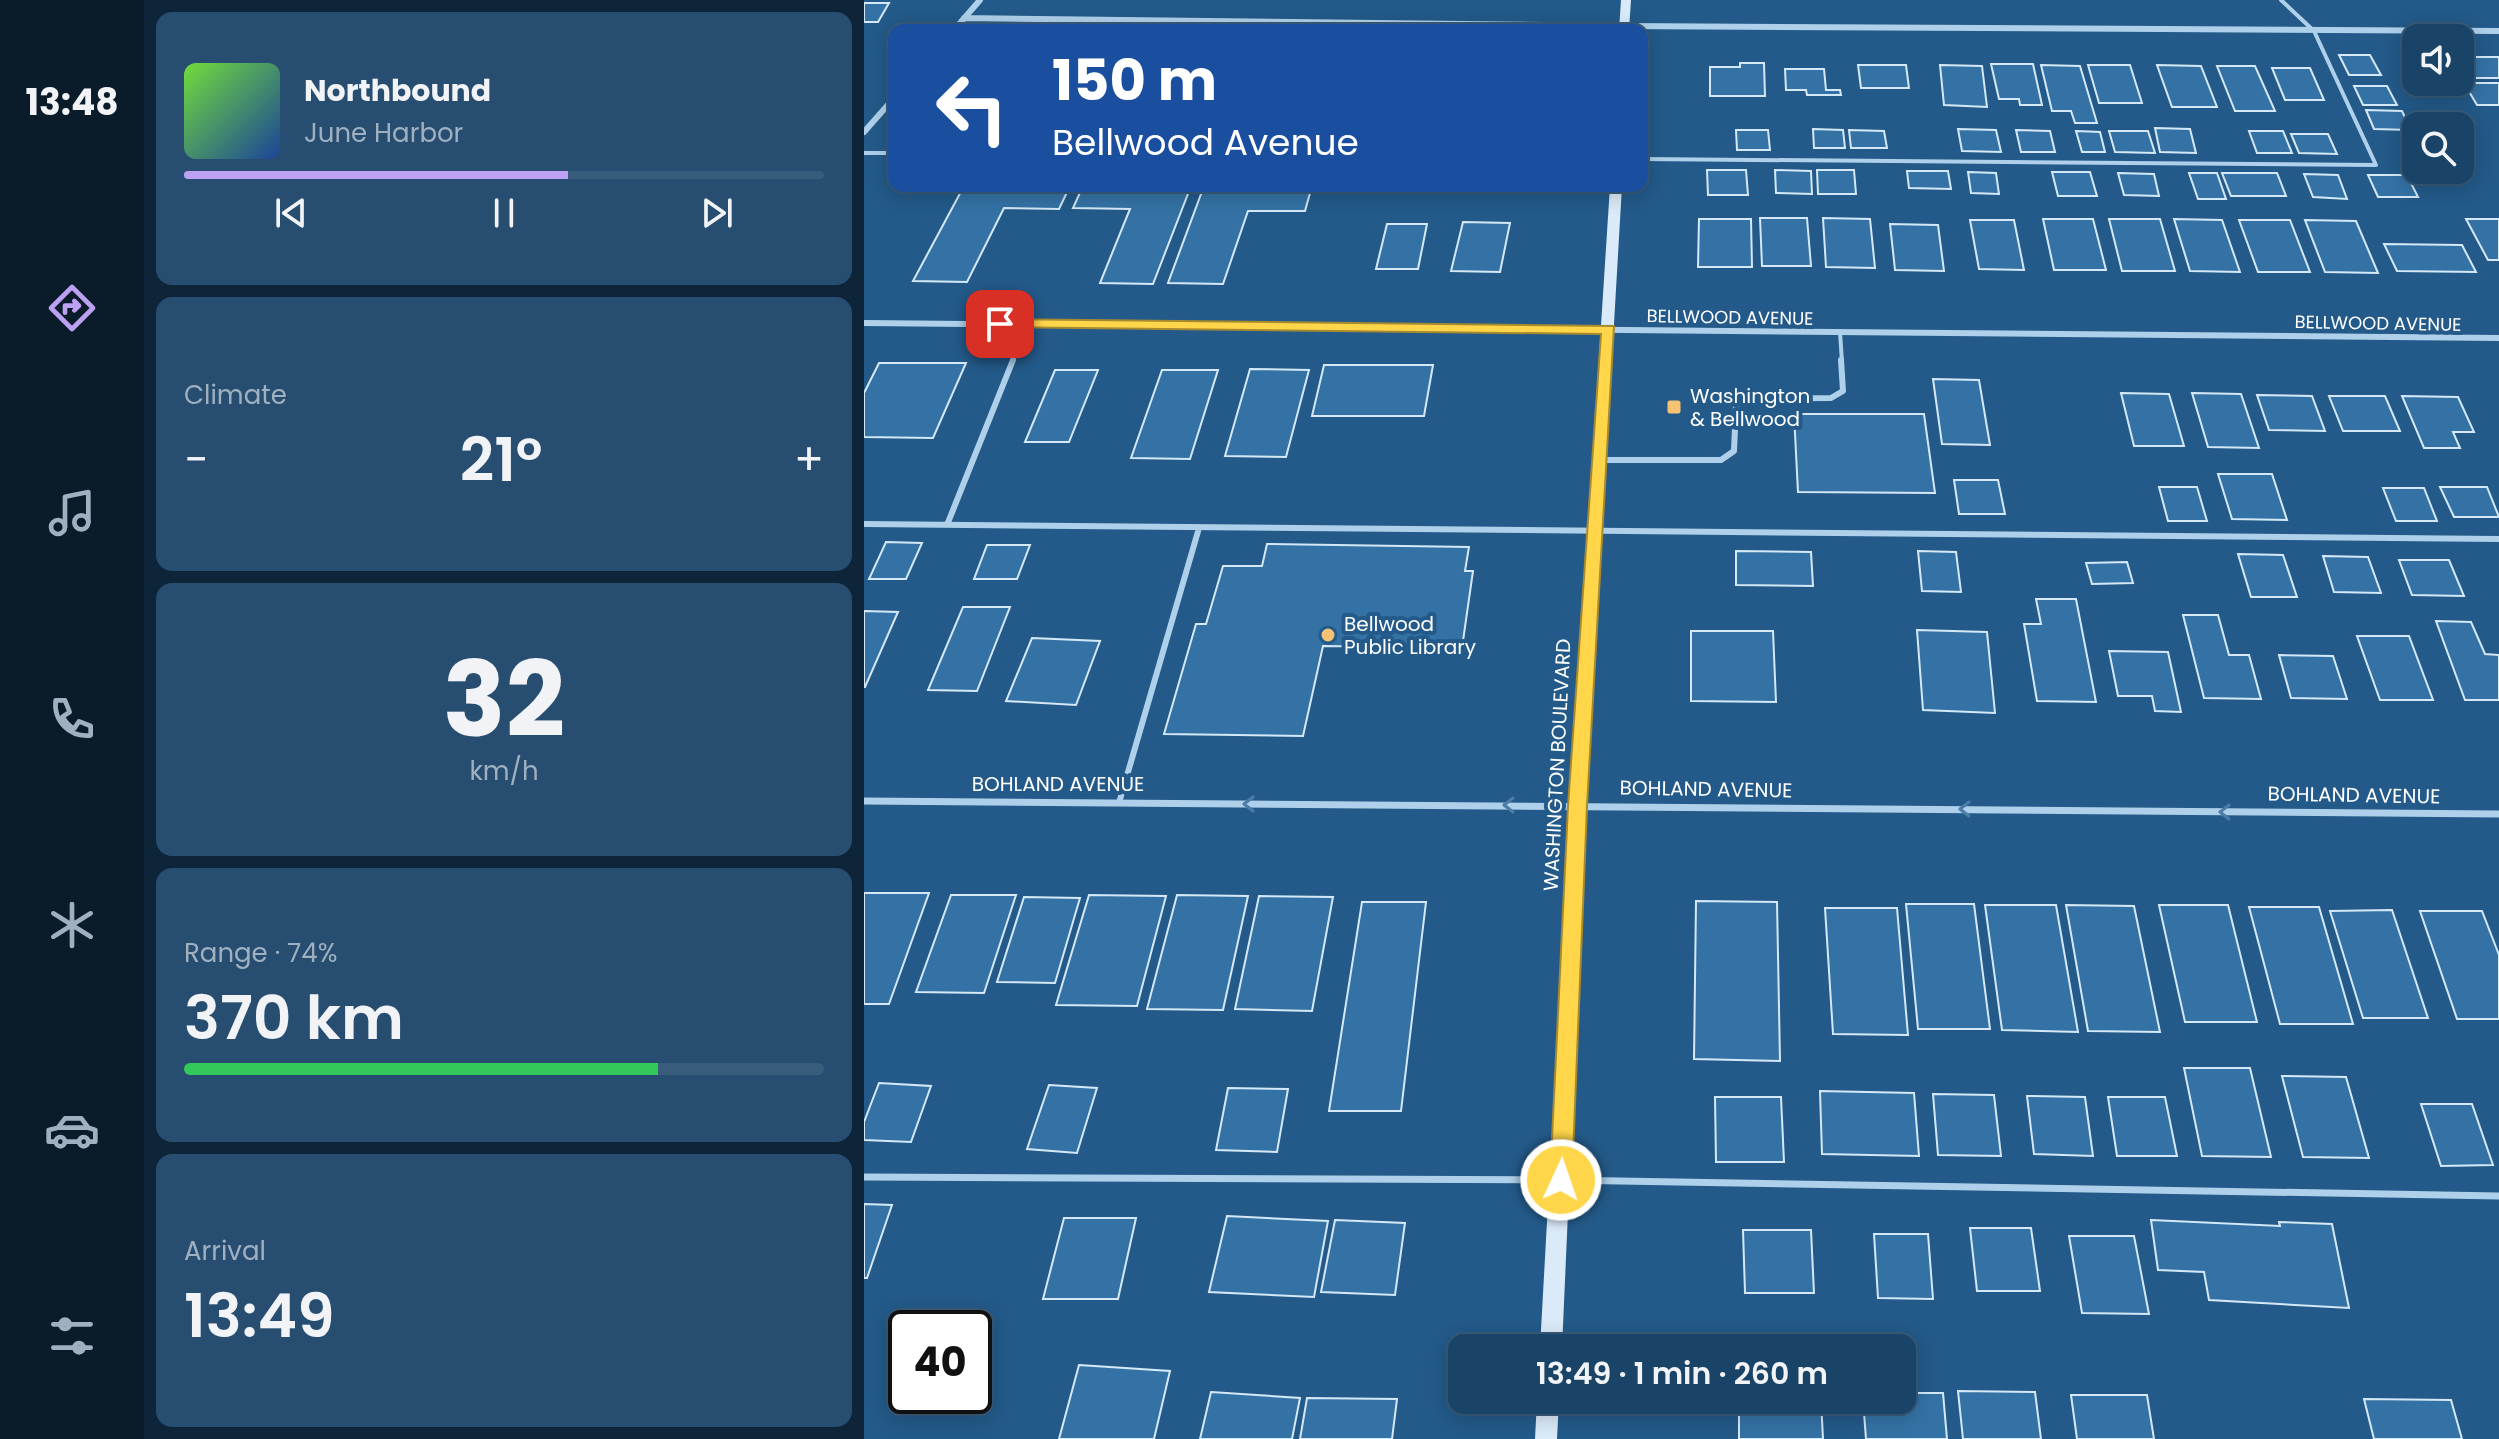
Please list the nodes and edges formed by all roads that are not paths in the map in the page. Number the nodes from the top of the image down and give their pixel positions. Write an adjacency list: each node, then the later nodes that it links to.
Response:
1 (980, 0): 4 (street)
2 (1626, 0): 7 (street)
3 (2281, 0): 9 (lane)
4 (964, 18): 5 (street); 6 (street)
5 (959, 24)
6 (1360, 24)
7 (1624, 24)
8 (1648, 28): 9 (street)
9 (2314, 31): 10 (street); 15 (lane)
10 (2499, 31)
11 (888, 105): 12 (street)
12 (864, 132)
13 (864, 153): 14 (lane)
14 (888, 153)
15 (1648, 159)
16 (1616, 192): 19 (street, WASHINGTON BOULEVARD)
17 (864, 323): 18 (street, BELLWOOD AVENUE)
18 (1027, 324): 19 (street, BELLWOOD AVENUE); 24 (lane)
19 (1609, 330): 20 (street, BELLWOOD AVENUE); 22 (street, WASHINGTON BOULEVARD)
20 (1840, 332): 21 (street, BELLWOOD AVENUE); 22 (lane)
21 (2499, 338)
22 (1601, 460): 26 (street, WASHINGTON BOULEVARD)
23 (864, 524): 24 (lane)
24 (947, 525): 25 (lane)
25 (1199, 528): 26 (lane); 29 (lane)
26 (1596, 529): 27 (lane); 30 (street, WASHINGTON BOULEVARD)
27 (2499, 539)
28 (864, 801): 29 (street, BOHLAND AVENUE)
29 (1119, 803): 30 (street, BOHLAND AVENUE, one-way to 29)
30 (1578, 806): 31 (street, BOHLAND AVENUE, one-way to 30); 33 (street, WASHINGTON BOULEVARD)
31 (2499, 814)
32 (864, 1177): 33 (lane)
33 (1561, 1180): 34 (lane); 35 (street, WASHINGTON BOULEVARD)
34 (2499, 1196)
35 (1552, 1334)
36 (1547, 1414): 37 (street)
37 (1546, 1439)

